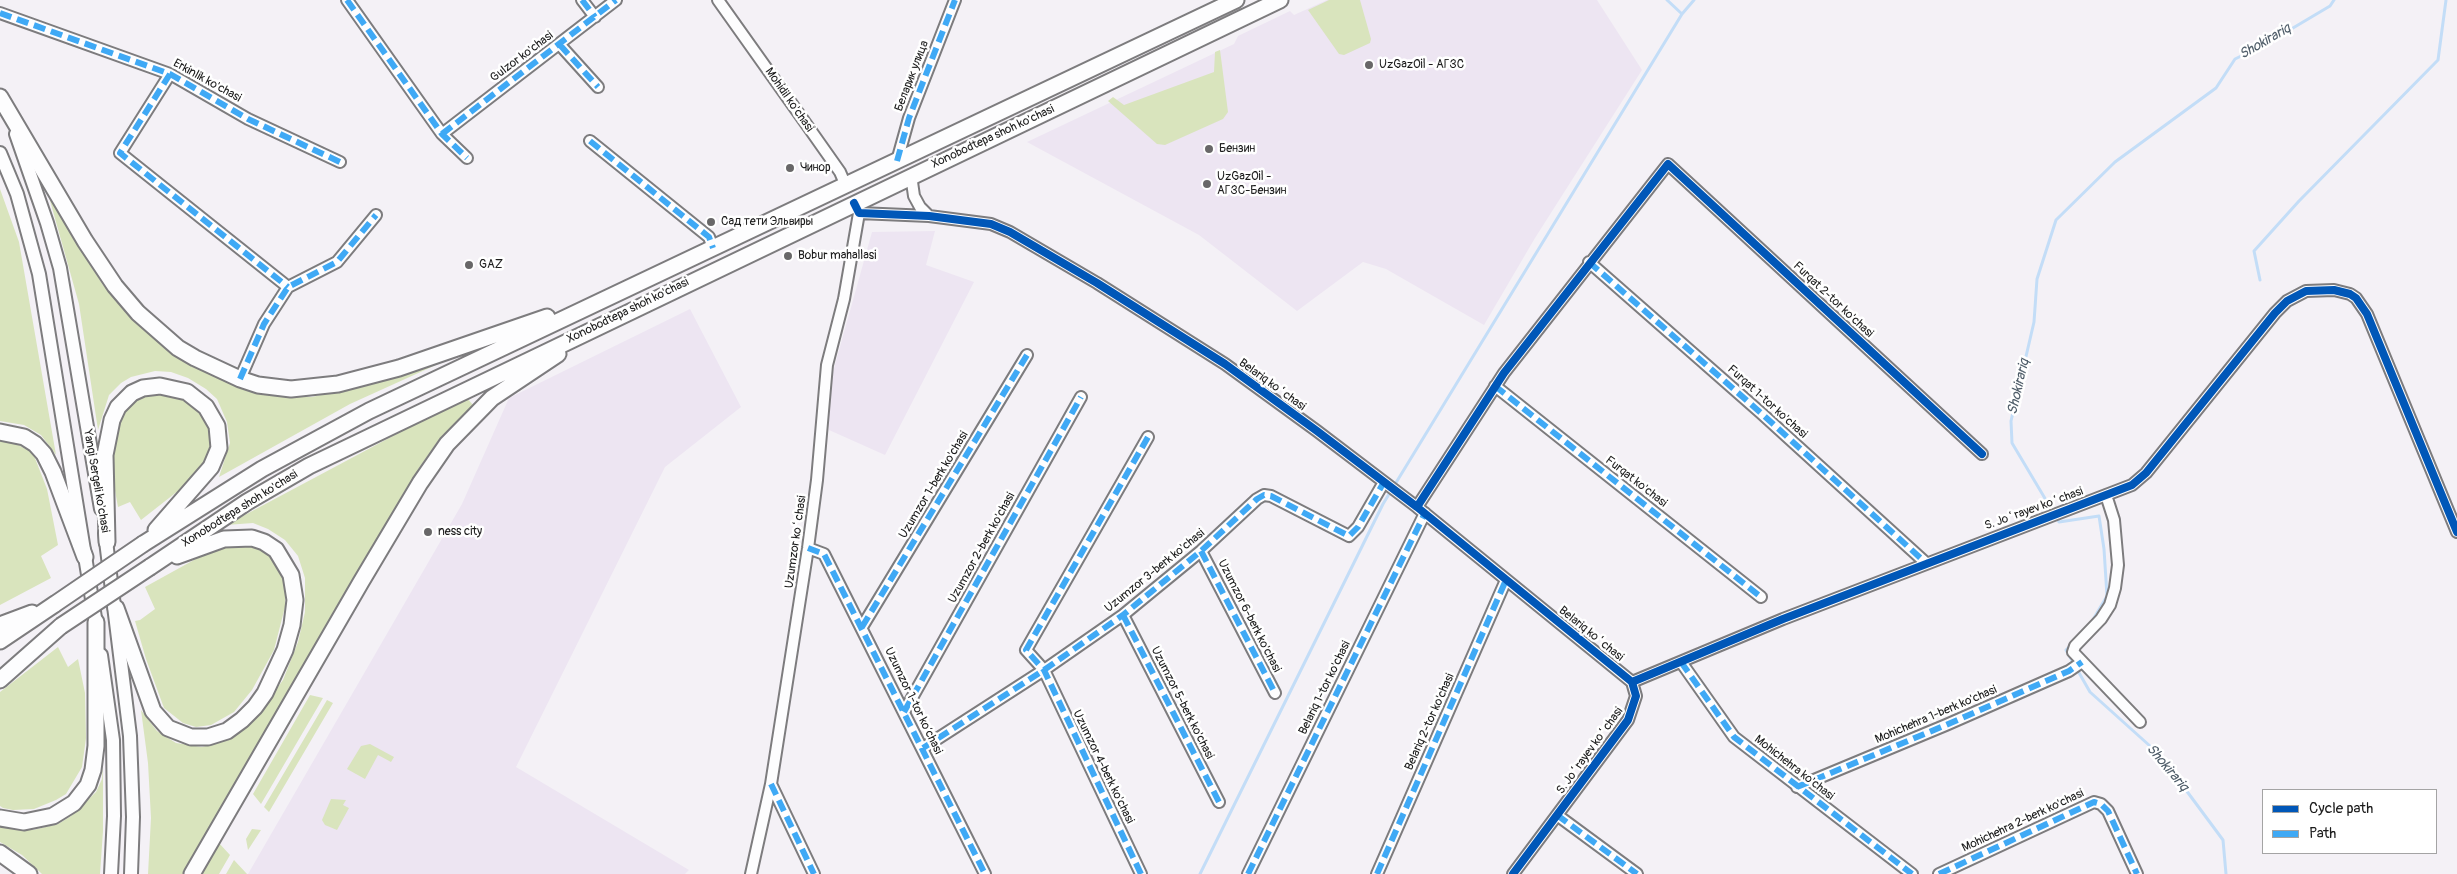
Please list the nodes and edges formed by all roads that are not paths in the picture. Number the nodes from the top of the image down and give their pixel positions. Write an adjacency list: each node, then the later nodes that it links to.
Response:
1 (347, 0): 16 (street)
2 (582, 0): 9 (street)
3 (616, 0): 9 (street, Gulzor ko'chasi)
4 (718, 0): 24 (street, Mohidil ko'chasi)
5 (955, 0): 20 (street, Беларик улица)
6 (1236, 0): 10 (highway, Xonobodtepa shoh ko'chasi)
7 (1280, 0): 12 (highway, Xonobodtepa shoh ko'chasi)
8 (0, 13): 13 (street, Erkinlik ko'chasi)
9 (594, 17): 11 (street, Gulzor ko'chasi)
10 (1176, 29): 12 (highway); 20 (highway, Xonobodtepa shoh ko'chasi)
11 (560, 44): 14 (street); 16 (street, Gulzor ko'chasi)
12 (1185, 46): 23 (highway, Xonobodtepa shoh ko'chasi)
13 (170, 74): 21 (street, Erkinlik ko'chasi); 30 (street)
14 (598, 87)
15 (0, 98): 34 (highway); 44 (main road, Yangi Sergeli ko'chasi)
16 (442, 134): 19 (street)
17 (590, 141): 28 (street)
18 (0, 152): 48 (main road, Yangi Sergeli ko'chasi)
19 (467, 158)
20 (897, 161): 24 (highway, Xonobodtepa shoh ko'chasi)
21 (340, 162)
22 (1668, 164): 29 (street, Belariq 1-tor ko'chasi); 39 (street, Furqat 2-tor ko'chasi)
23 (911, 176): 25 (highway, Xonobodtepa shoh ko'chasi); 27 (street)
24 (846, 186): 25 (highway, Mohidil ko'chasi); 28 (highway, Xonobodtepa shoh ko'chasi)
25 (857, 208): 27 (street, Belariq koʻchasi); 32 (highway, Xonobodtepa shoh ko'chasi); 46 (street, Uzumzor koʻchasi)
26 (376, 215): 30 (street)
27 (929, 216): 40 (street, Belariq koʻchasi)
28 (714, 248): 31 (highway, Xonobodtepa shoh ko'chasi)
29 (1589, 262): 35 (street, Belariq 1-tor ko'chasi); 49 (street, Furqat 1-tor ko'chasi)
30 (288, 287): 34 (street)
31 (614, 294): 34 (highway); 45 (highway, Xonobodtepa shoh ko'chasi)
32 (625, 313): 50 (highway, Xonobodtepa shoh ko'chasi); 80 (highway)
33 (1027, 355): 59 (street, Uzumzor 1-berk ko'chasi)
34 (240, 379)
35 (1496, 386): 42 (street, Belariq 1-tor ko'chasi); 52 (street, Furqat ko'chasi)
36 (1081, 397): 68 (street, Uzumzor 2-berk ko'chasi)
37 (0, 432): 48 (highway)
38 (1148, 437): 64 (street, Uzumzor 4-berk ko'chasi)
39 (1982, 454)
40 (1384, 482): 42 (street, Belariq koʻchasi); 47 (street, Uzumzor 3-berk ko'chasi)
41 (2106, 495): 43 (street, S. Joʻrayev koʻchasi); 49 (street, S. Joʻrayev koʻchasi); 62 (street)
42 (1421, 510): 51 (street, Belariq koʻchasi); 85 (street, Belariq 1-tor ko'chasi)
43 (2457, 532)
44 (107, 542): 45 (highway); 54 (main road, Yangi Sergeli ko'chasi)
45 (143, 544): 53 (highway, Xonobodtepa shoh ko'chasi, bridge)
46 (808, 548): 59 (street, Uzumzor 1-tor ko‘chasi); 71 (street, Uzumzor koʻchasi)
47 (1201, 551): 55 (street, Uzumzor 3-berk ko'chasi); 67 (street, Uzumzor 6-berk ko'chasi)
48 (85, 557): 56 (main road, Yangi Sergeli ko'chasi)
49 (1926, 562): 61 (street, S. Joʻrayev koʻchasi)
50 (150, 567): 54 (highway); 58 (highway, Xonobodtepa shoh ko'chasi, bridge)
51 (1506, 580): 66 (street, Belariq koʻchasi); 86 (street, Belariq 2-tor ko'chasi)
52 (1761, 597)
53 (55, 604): 57 (highway); 60 (highway, Xonobodtepa shoh ko'chasi)
54 (116, 608): 79 (main road, Yangi Sergeli ko'chasi)
55 (1123, 615): 64 (street, Uzumzor 3-berk ko'chasi); 73 (street, Uzumzor 5-berk ko'chasi)
56 (96, 622): 75 (highway); 78 (main road, Yangi Sergeli ko'chasi)
57 (0, 624)
58 (61, 626): 63 (highway, Xonobodtepa shoh ko'chasi); 65 (highway)
59 (862, 627): 68 (street, Uzumzor 1-tor ko‘chasi)
60 (0, 641)
61 (1681, 662): 66 (street, S. Joʻrayev koʻchasi); 72 (street, Mohichehra ko'chasi)
62 (2082, 662): 69 (street); 72 (street, Mohichehra 1-berk ko'chasi)
63 (0, 667)
64 (1044, 670): 70 (street, Uzumzor 3-berk ko'chasi); 84 (street, Uzumzor 4-berk ko'chasi)
65 (0, 680)
66 (1632, 682): 74 (street, S. Joʻrayev koʻchasi)
67 (1275, 693)
68 (904, 712): 70 (street, Uzumzor 1-tor ko‘chasi)
69 (2140, 722)
70 (922, 748): 83 (street, Uzumzor 1-tor ko‘chasi)
71 (771, 784): 81 (street, Uzumzor koʻchasi); 82 (street)
72 (1798, 786): 89 (street, Mohichehra ko'chasi)
73 (1219, 802)
74 (1557, 815): 87 (street, S. Joʻrayev koʻchasi); 88 (street)
75 (0, 818)
76 (0, 854): 77 (highway)
77 (29, 874)
78 (111, 874)
79 (131, 874)
80 (192, 874)
81 (751, 874)
82 (814, 874)
83 (985, 874)
84 (1141, 874)
85 (1248, 874)
86 (1377, 874)
87 (1513, 874)
88 (1637, 874)
89 (1912, 874)
90 (1939, 874): 91 (street, Mohichehra 2-berk ko'chasi)
91 (2137, 874)

